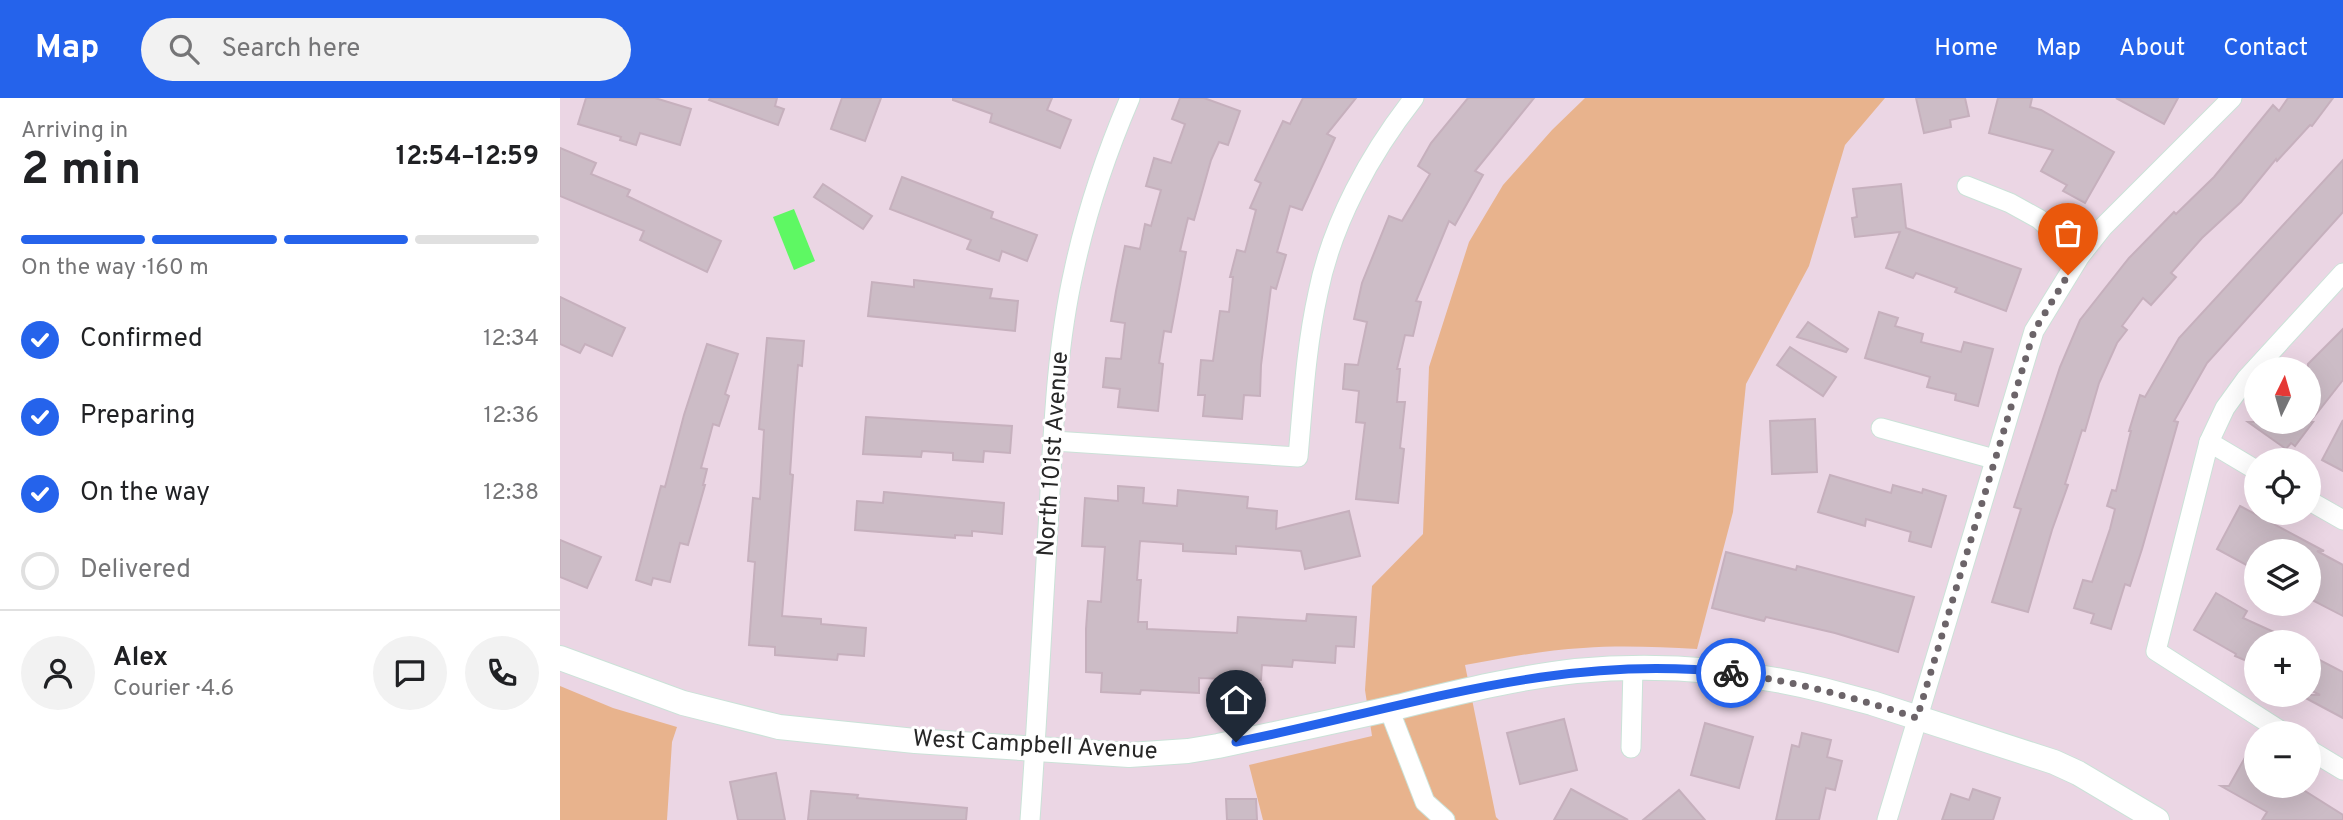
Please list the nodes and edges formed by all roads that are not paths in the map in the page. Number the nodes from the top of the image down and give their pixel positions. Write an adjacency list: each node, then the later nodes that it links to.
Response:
1 (1130, 98): 8 (street, North 101st Avenue)
2 (1414, 98): 8 (street)
3 (2232, 98): 5 (street)
4 (1967, 186): 5 (street)
5 (2080, 256): 10 (street)
6 (2343, 273): 9 (street)
7 (1881, 428): 10 (street)
8 (1054, 441): 20 (street, North 101st Avenue)
9 (2209, 442): 11 (street); 18 (street)
10 (1994, 458): 17 (street)
11 (2244, 463)
12 (2321, 507): 13 (street)
13 (2343, 520)
14 (560, 658): 20 (street, West Campbell Avenue)
15 (1633, 668): 16 (street, West Campbell Avenue); 17 (street, West Campbell Avenue); 19 (street)
16 (1389, 709): 20 (street, West Campbell Avenue); 24 (street)
17 (1917, 718): 25 (street); 26 (street, West Campbell Avenue)
18 (2265, 721)
19 (1630, 748)
20 (1035, 749): 23 (street, North 101st Avenue)
21 (2321, 757): 22 (street)
22 (2343, 770)
23 (1030, 820)
24 (1445, 820)
25 (1887, 820)
26 (2157, 820)

